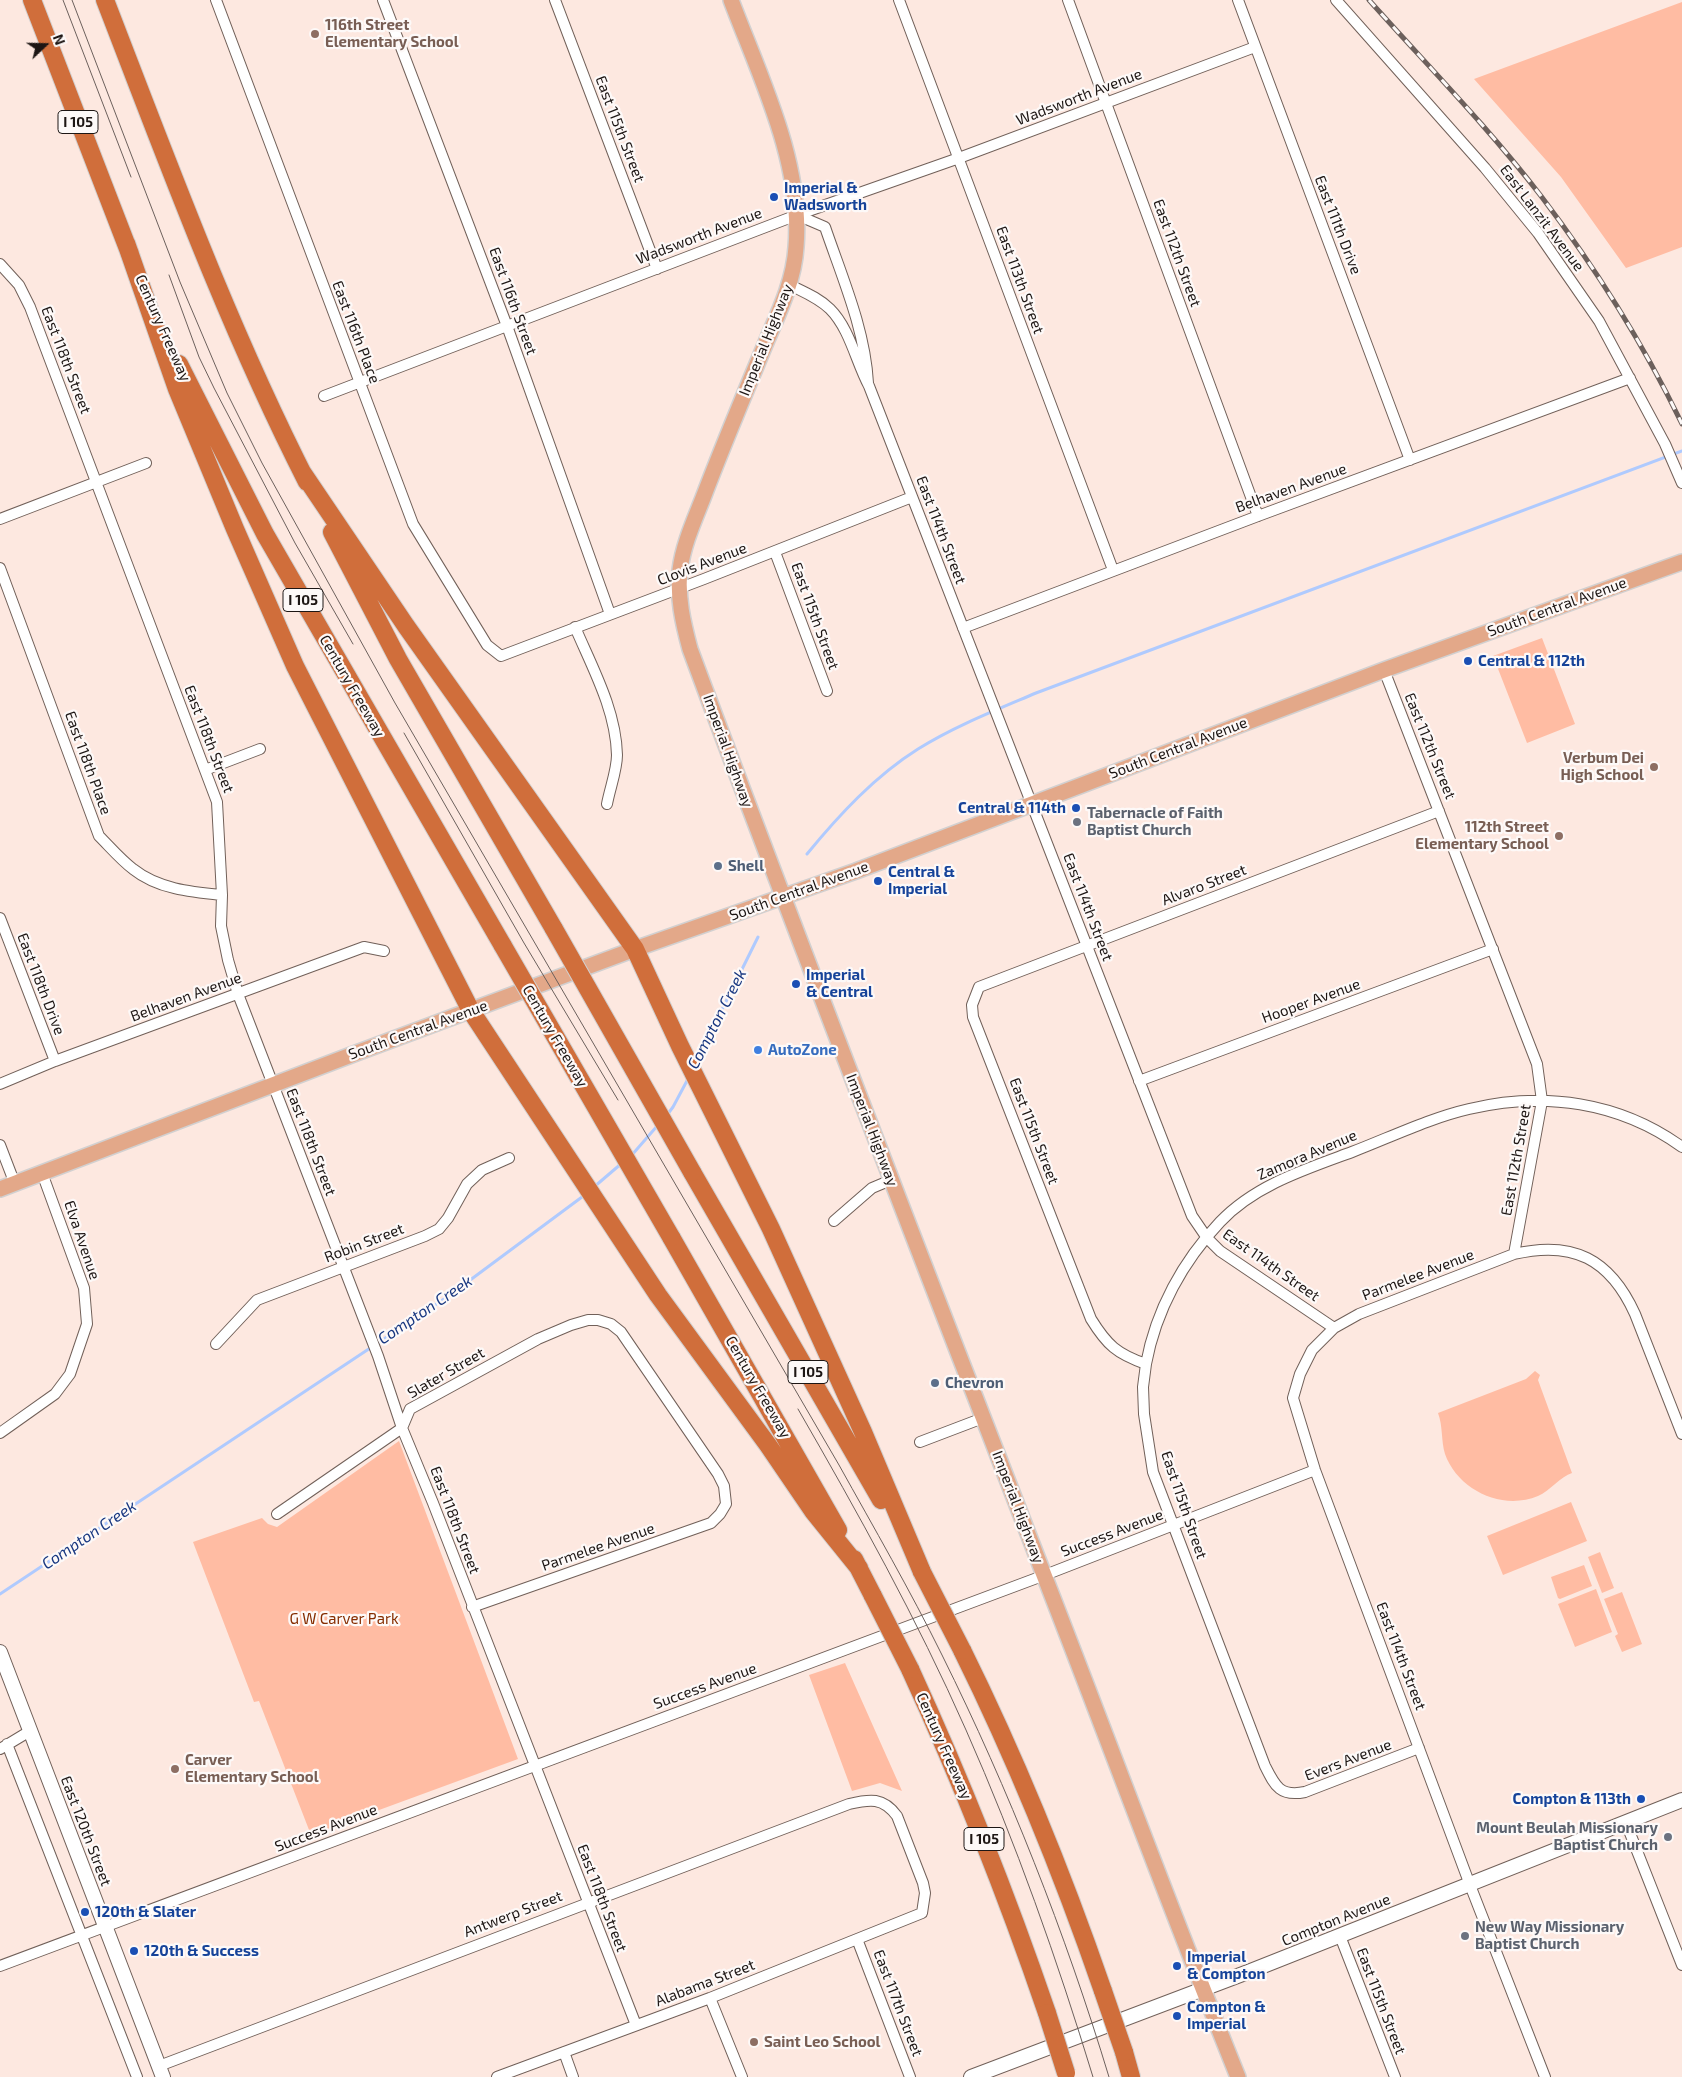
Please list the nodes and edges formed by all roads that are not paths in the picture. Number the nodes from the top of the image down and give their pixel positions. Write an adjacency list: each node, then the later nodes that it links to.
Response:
1 (32, 0): 15 (highway, Century Freeway / I 105)
2 (105, 0): 26 (highway, I 105)
3 (216, 0): 21 (street, East 116th Place)
4 (383, 0): 19 (street, East 116th Street)
5 (555, 0): 17 (street, East 115th Street)
6 (731, 0): 14 (main road, Imperial Highway)
7 (899, 0): 13 (street, East 113th Street)
8 (1068, 0): 12 (street, East 112th Street)
9 (1238, 0): 11 (street, East 111th Drive)
10 (1336, 0): 20 (street, East Lanzit Avenue)
11 (1255, 47): 12 (street, Wadsworth Avenue); 24 (street, East 111th Drive)
12 (1106, 104): 13 (street, Wadsworth Avenue); 30 (street, East 112th Street)
13 (959, 158): 14 (street, Wadsworth Avenue); 35 (street, East 113th Street)
14 (796, 215): 17 (street, Wadsworth Avenue); 18 (main road, Imperial Highway); 22 (street, East 114th Street)
15 (126, 243): 57 (highway); 86 (highway, Century Freeway / I 105, bridge)
16 (0, 264): 27 (street, East 118th Street)
17 (657, 269): 19 (street, Wadsworth Avenue)
18 (790, 285): 22 (street, East 114th Street); 36 (main road, Imperial Highway)
19 (507, 326): 21 (street, Wadsworth Avenue); 37 (street, East 116th Street)
20 (1630, 378): 24 (street, Belhaven Avenue); 28 (street, East Lanzit Avenue)
21 (359, 383): 23 (street, Wadsworth Avenue); 40 (street, East 116th Place)
22 (868, 386): 29 (street, East 114th Street)
23 (324, 396)
24 (1410, 460): 30 (street, Belhaven Avenue)
25 (146, 463): 27 (street)
26 (302, 472): 52 (highway); 87 (highway, I 105, bridge)
27 (95, 482): 31 (street); 44 (street, East 118th Street)
28 (1682, 483)
29 (912, 497): 32 (street, Clovis Avenue); 39 (street, East 114th Street)
30 (1258, 516): 35 (street, Belhaven Avenue)
31 (0, 519)
32 (775, 552): 36 (street, Clovis Avenue); 42 (street, East 115th Street)
33 (1682, 562): 41 (main road, South Central Avenue)
34 (0, 568): 48 (street, East 118th Place)
35 (1113, 570): 39 (street, Belhaven Avenue)
36 (680, 589): 37 (street, Clovis Avenue); 49 (main road, Imperial Highway)
37 (610, 614): 38 (street, Clovis Avenue)
38 (576, 627): 40 (street, Clovis Avenue); 46 (street)
39 (963, 628): 45 (street, East 114th Street)
40 (501, 656)
41 (1384, 670): 45 (main road, South Central Avenue); 47 (street, East 112th Street)
42 (828, 691)
43 (260, 749): 44 (street)
44 (204, 770): 48 (street, East 118th Street)
45 (1031, 803): 49 (main road, South Central Avenue); 51 (street, East 114th Street)
46 (607, 804)
47 (1440, 811): 51 (street, Alvaro Street); 53 (street, East 112th Street)
48 (222, 895): 56 (street, East 118th Street)
49 (783, 897): 52 (main road, South Central Avenue); 67 (main road, Imperial Highway)
50 (0, 918): 58 (street, East 118th Drive)
51 (1087, 946): 55 (street, Alvaro Street); 59 (street, East 114th Street)
52 (635, 949): 57 (main road, South Central Avenue); 87 (highway)
53 (1493, 949): 59 (street, Hooper Avenue); 62 (street, East 112th Street)
54 (384, 951): 56 (street, Belhaven Avenue)
55 (979, 987): 76 (street, East 115th Street)
56 (238, 994): 58 (street, Belhaven Avenue); 61 (street, East 118th Street)
57 (470, 1011): 61 (main road, South Central Avenue); 86 (highway)
58 (55, 1062): 60 (street, Belhaven Avenue)
59 (1140, 1081): 71 (street, East 114th Street)
60 (0, 1084)
61 (274, 1085): 66 (main road, South Central Avenue); 73 (street, East 118th Street)
62 (1542, 1101): 64 (street, Zamora Avenue); 71 (street, Zamora Avenue); 72 (street, East 112th Street)
63 (0, 1145): 68 (street)
64 (1682, 1147)
65 (510, 1158): 73 (street, Robin Street)
66 (42, 1173): 68 (main road, South Central Avenue); 79 (street, Elva Avenue)
67 (891, 1180): 70 (street); 77 (main road, Imperial Highway)
68 (15, 1184): 69 (main road, South Central Avenue)
69 (0, 1189)
70 (834, 1221)
71 (1207, 1238): 74 (street, East 114th Street); 76 (street, Zamora Avenue)
72 (1514, 1254): 74 (street, Parmelee Avenue); 80 (street)
73 (344, 1267): 75 (street, Robin Street); 78 (street, East 118th Street)
74 (1334, 1328): 82 (street, East 114th Street)
75 (216, 1344)
76 (1146, 1364): 85 (street, East 115th Street)
77 (983, 1418): 81 (street); 88 (main road, Imperial Highway)
78 (402, 1428): 83 (street, Slater Street); 84 (street, Slater Street); 89 (street, East 118th Street)
79 (0, 1433)
80 (1682, 1434)
81 (920, 1442)
82 (1314, 1470): 85 (street, Success Avenue); 93 (street, East 114th Street)
83 (726, 1504): 89 (street, Parmelee Avenue)
84 (277, 1514)
85 (1174, 1526): 88 (street, Success Avenue); 95 (street, East 115th Street)
86 (858, 1568): 112 (highway, Century Freeway / I 105, bridge)
87 (922, 1572): 119 (highway, I 105, bridge)
88 (1044, 1575): 94 (street, Success Avenue); 107 (main road, Imperial Highway)
89 (472, 1607): 94 (street, East 118th Street)
90 (0, 1652): 91 (main road, East 120th Street)
91 (30, 1731): 92 (street); 101 (main road, East 120th Street)
92 (3, 1747): 102 (street)
93 (1419, 1748): 95 (street, Evers Avenue); 98 (street, East 114th Street)
94 (534, 1765): 99 (street, East 118th Street); 101 (street, Success Avenue)
95 (1286, 1793)
96 (1682, 1800): 97 (main road, Compton Avenue)
97 (1626, 1822): 98 (main road, Compton Avenue); 105 (street)
98 (1470, 1884): 103 (main road, Compton Avenue); 122 (street, East 114th Street)
99 (587, 1902): 100 (street, Antwerp Street); 109 (street, East 118th Street); 111 (street, Antwerp Street)
100 (922, 1913): 104 (street, Alabama Street)
101 (105, 1926): 102 (street, Success Avenue); 111 (main road, East 120th Street)
102 (83, 1935): 106 (street, Success Avenue); 113 (street)
103 (1340, 1936): 107 (main road, Compton Avenue); 121 (street, East 115th Street)
104 (857, 1940): 108 (street, Alabama Street); 117 (street, East 117th Street)
105 (1682, 1965)
106 (0, 1966)
107 (1203, 1990): 118 (main road, Compton Avenue); 120 (main road, Imperial Highway)
108 (710, 1998): 109 (street, Alabama Street); 116 (street)
109 (636, 2025): 110 (street, Alabama Street)
110 (564, 2052): 114 (street, Alabama Street); 115 (street)
111 (161, 2071)
112 (1067, 2075)
113 (137, 2077)
114 (497, 2077)
115 (573, 2077)
116 (742, 2077)
117 (910, 2077)
118 (971, 2077)
119 (1132, 2077)
120 (1238, 2077)
121 (1395, 2077)
122 (1545, 2077)

